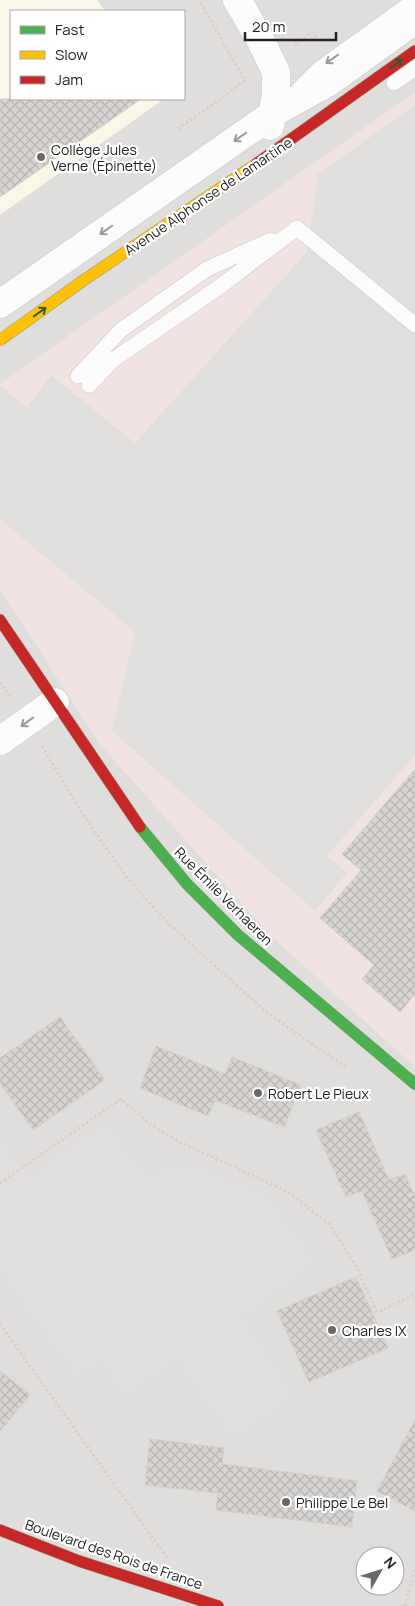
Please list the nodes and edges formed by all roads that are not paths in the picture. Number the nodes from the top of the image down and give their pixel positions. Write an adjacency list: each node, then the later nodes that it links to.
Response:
1 (237, 0): 6 (street)
2 (415, 0): 6 (lane, one-way to 6)
3 (415, 20): 6 (street)
4 (415, 51): 7 (street, Avenue Alphonse de Lamartine, one-way to 4)
5 (415, 68): 7 (lane)
6 (276, 112): 7 (street); 9 (street, one-way to 9)
7 (275, 152): 11 (street, Avenue Alphonse de Lamartine, one-way to 7)
8 (298, 228): 10 (lane); 12 (lane); 13 (lane)
9 (0, 304)
10 (415, 325)
11 (0, 340)
12 (78, 376)
13 (90, 385)
14 (0, 620): 15 (street, Rue Émile Verhaeren)
15 (55, 702): 16 (street, one-way to 16); 17 (street, Rue Émile Verhaeren)
16 (0, 741)
17 (415, 1084)
18 (0, 1530): 19 (street, Boulevard des Rois de France)
19 (214, 1606): 20 (street, Boulevard des Rois de France)
20 (218, 1606)

